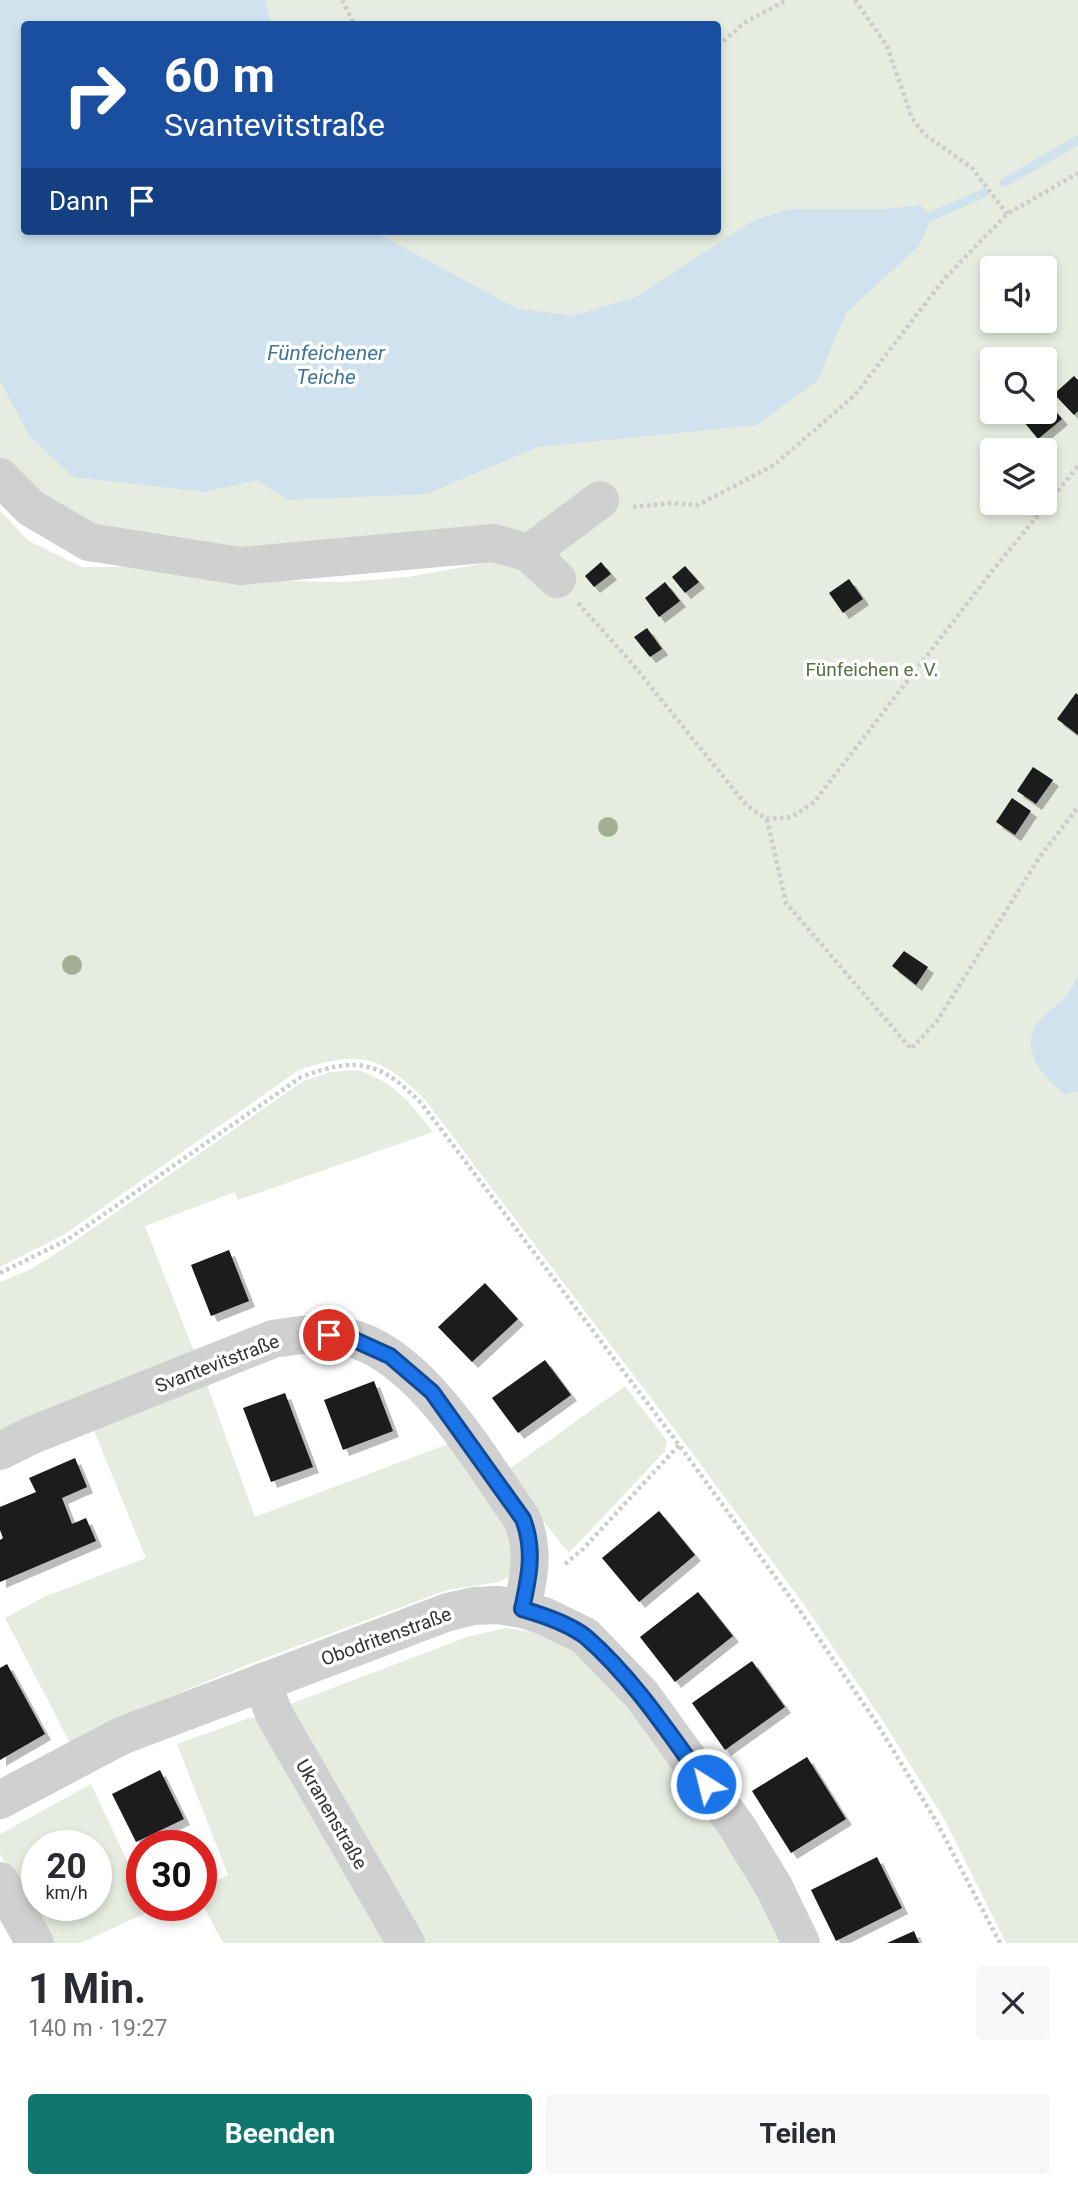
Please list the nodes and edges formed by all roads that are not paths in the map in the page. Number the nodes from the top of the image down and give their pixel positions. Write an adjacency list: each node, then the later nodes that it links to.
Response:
1 (0, 477): 3 (street)
2 (600, 500): 3 (street)
3 (528, 553): 4 (street)
4 (557, 579)
5 (0, 1451): 6 (street, Svantevitstraße)
6 (522, 1609): 7 (street, Obodritenstraße); 12 (street, Obodritenstraße)
7 (262, 1682): 8 (street, Obodritenstraße); 11 (street, Ukranenstraße)
8 (0, 1800)
9 (0, 1881): 10 (street)
10 (35, 1943)
11 (406, 1943)
12 (801, 1943)

